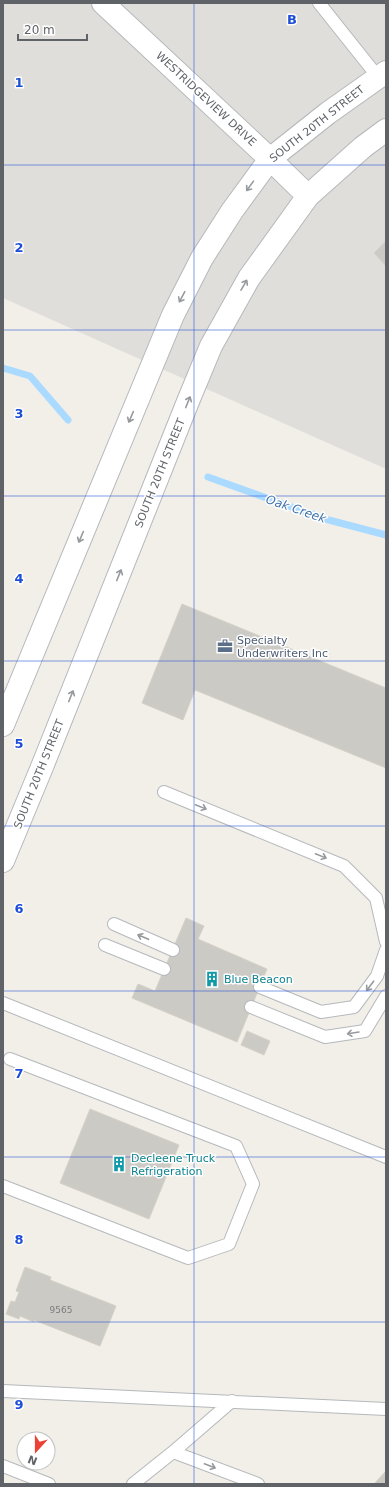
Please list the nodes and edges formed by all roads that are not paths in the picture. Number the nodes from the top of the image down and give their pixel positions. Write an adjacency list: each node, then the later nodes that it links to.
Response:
1 (103, 3): 5 (street, WESTRIDGEVIEW DRIVE)
2 (319, 3): 3 (lane)
3 (382, 74): 5 (street, SOUTH 20TH STREET)
4 (386, 130): 6 (street, SOUTH 20TH STREET)
5 (270, 159): 6 (street, WESTRIDGEVIEW DRIVE); 7 (street, SOUTH 20TH STREET, one-way to 7)
6 (308, 196): 9 (street, SOUTH 20TH STREET, one-way to 6)
7 (3, 725)
8 (164, 792): 10 (lane, one-way to 10)
9 (3, 861)
10 (376, 898): 12 (lane); 13 (lane)
11 (114, 924): 15 (lane, one-way to 11)
12 (386, 924)
13 (386, 942)
14 (105, 945): 17 (lane)
15 (173, 950)
16 (386, 950): 18 (lane, one-way to 18)
17 (164, 969)
18 (260, 987)
19 (386, 996): 21 (lane, one-way to 21)
20 (3, 1003): 23 (lane)
21 (251, 1007)
22 (10, 1059): 24 (lane)
23 (386, 1157)
24 (3, 1186)
25 (3, 1391): 26 (lane)
26 (232, 1402): 27 (lane); 28 (lane)
27 (386, 1409)
28 (173, 1452): 31 (lane); 32 (lane, one-way to 32)
29 (3, 1466): 30 (lane)
30 (47, 1483)
31 (133, 1484)
32 (258, 1484)

